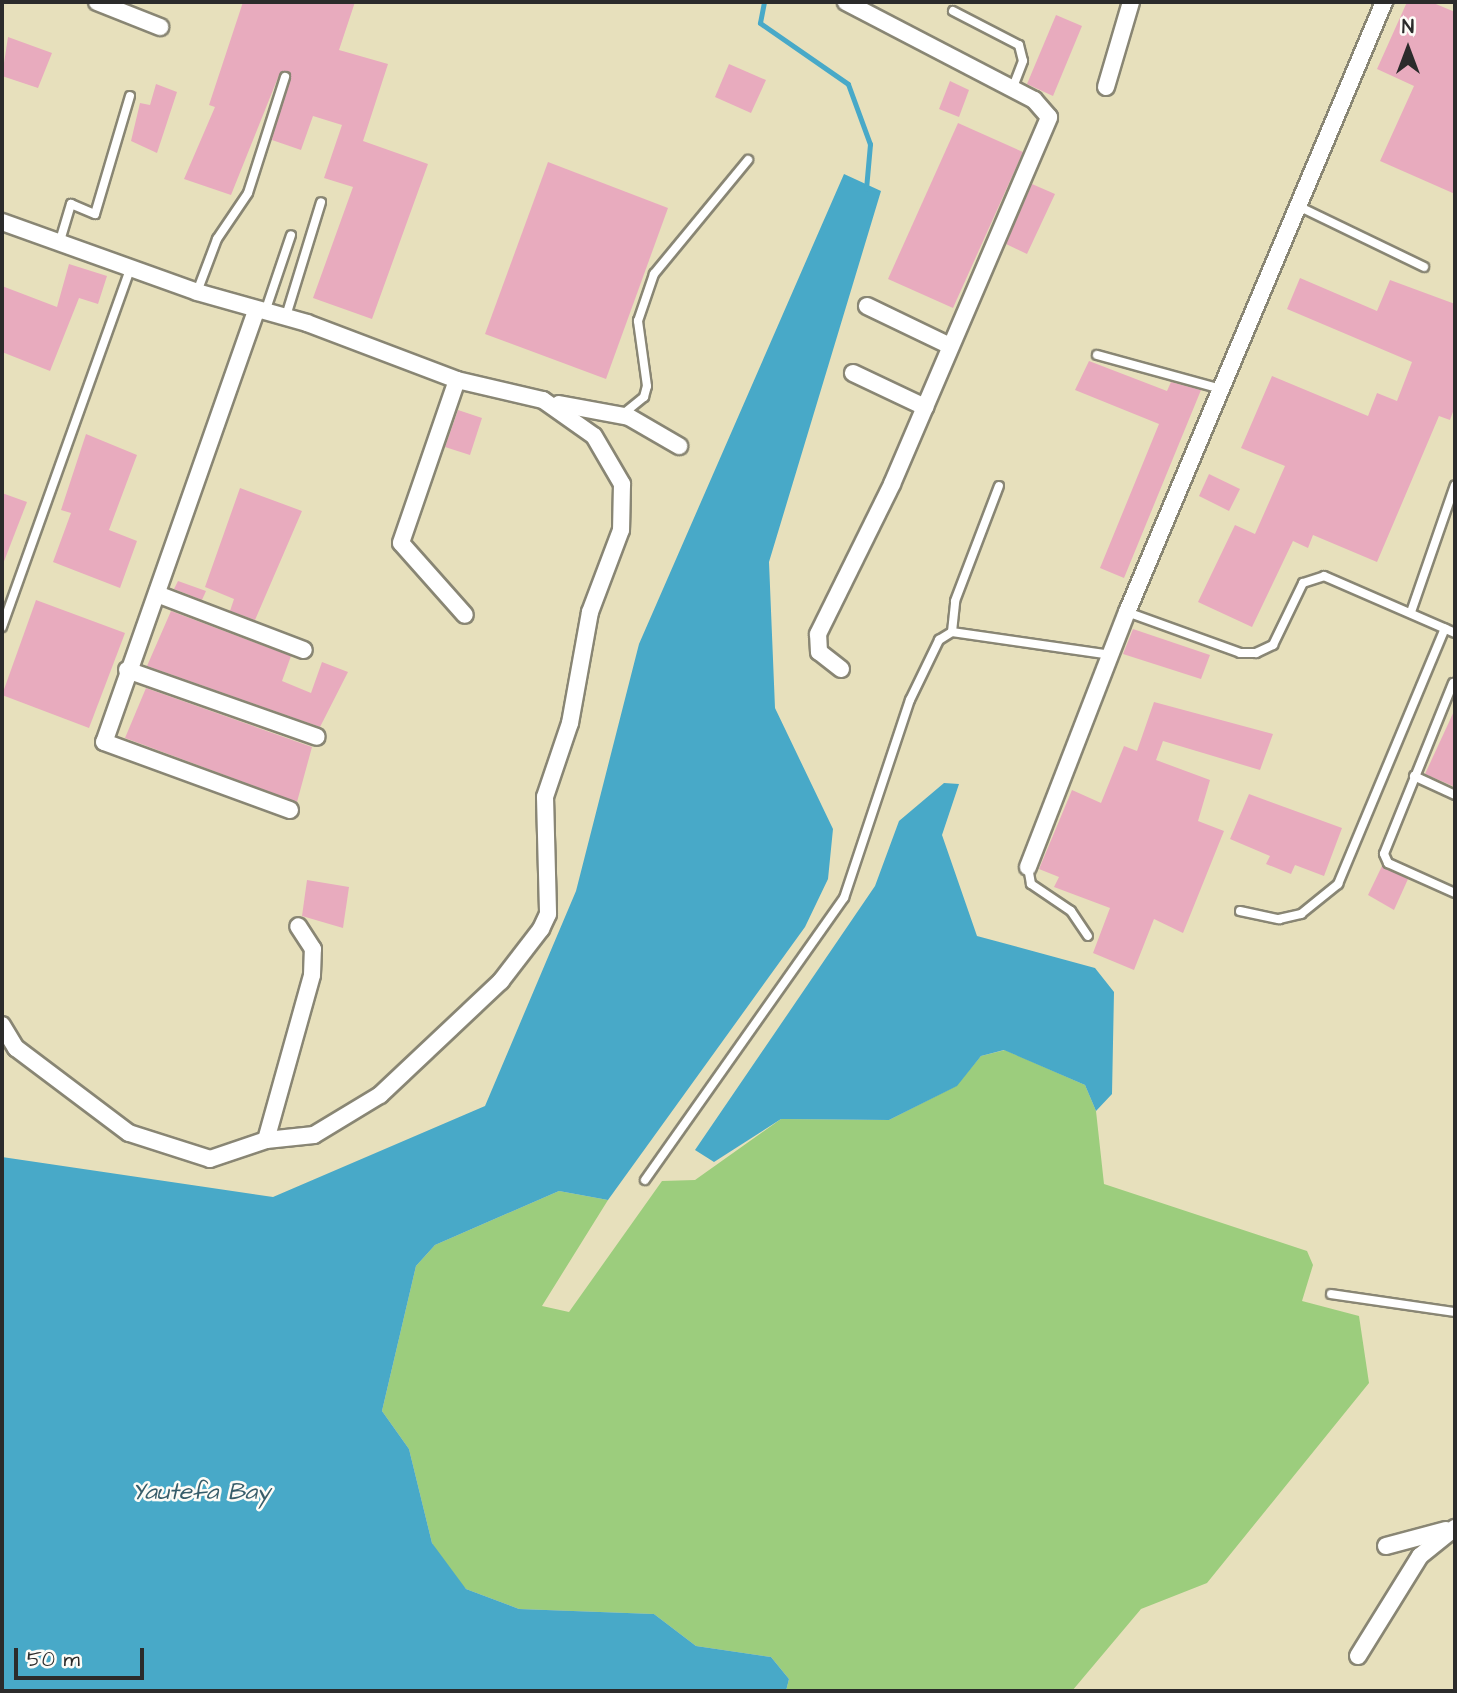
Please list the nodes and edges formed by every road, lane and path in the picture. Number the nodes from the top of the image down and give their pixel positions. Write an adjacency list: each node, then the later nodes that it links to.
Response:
1 (97, 2): 6 (street)
2 (846, 2): 9 (street)
3 (1131, 2): 8 (street)
4 (1384, 2): 13 (street)
5 (953, 11): 9 (lane)
6 (160, 27)
7 (285, 77): 19 (lane)
8 (1106, 88)
9 (1012, 89): 23 (street)
10 (130, 96): 16 (lane)
11 (748, 160): 30 (lane)
12 (321, 202): 22 (lane)
13 (1298, 206): 17 (lane); 27 (street)
14 (2, 222): 16 (street)
15 (291, 235): 21 (lane)
16 (59, 244): 18 (street)
17 (1423, 267)
18 (130, 270): 19 (street); 38 (lane)
19 (197, 292): 21 (street)
20 (867, 306): 23 (street)
21 (261, 311): 22 (street); 34 (street)
22 (286, 316): 26 (street)
23 (950, 346): 29 (street)
24 (1097, 355): 27 (lane)
25 (853, 373): 29 (street)
26 (457, 380): 28 (street); 37 (street)
27 (1221, 389): 35 (street)
28 (543, 400): 30 (street); 57 (street)
29 (925, 407): 44 (street)
30 (620, 416): 31 (street)
31 (679, 446)
32 (1455, 485): 36 (lane)
33 (999, 486): 40 (lane)
34 (157, 594): 42 (street); 45 (street)
35 (1127, 612): 36 (lane); 43 (street)
36 (1411, 612): 39 (lane)
37 (465, 615)
38 (2, 627)
39 (1445, 628): 41 (lane); 53 (lane)
40 (952, 632): 43 (lane); 58 (lane)
41 (1455, 633)
42 (304, 650)
43 (1111, 655): 51 (street)
44 (841, 669)
45 (127, 670): 47 (street); 50 (street)
46 (1453, 683): 48 (lane)
47 (317, 737)
48 (1414, 776): 49 (lane); 52 (lane)
49 (1455, 795)
50 (290, 810)
51 (1028, 867): 55 (lane)
52 (1455, 893)
53 (1240, 911)
54 (298, 926): 57 (street)
55 (1088, 936)
56 (2, 1026): 57 (street)
57 (266, 1140)
58 (645, 1180)
59 (1331, 1294): 60 (lane)
60 (1455, 1312)
61 (1455, 1527): 62 (street); 63 (street)
62 (1385, 1546)
63 (1358, 1657)

